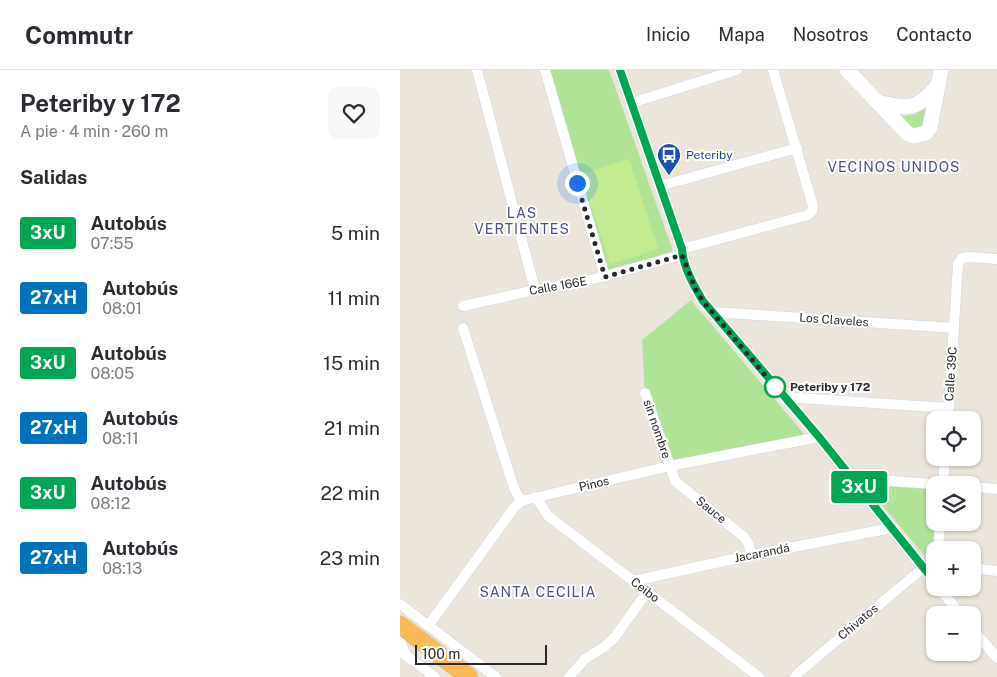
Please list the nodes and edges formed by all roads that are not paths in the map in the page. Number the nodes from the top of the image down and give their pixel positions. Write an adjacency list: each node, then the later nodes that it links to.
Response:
1 (477, 70): 15 (street)
2 (544, 70): 14 (street)
3 (620, 70): 9 (street)
4 (737, 70): 9 (street)
5 (773, 70): 10 (street)
6 (847, 70): 8 (main road)
7 (940, 77): 8 (main road); 8 (main road)
8 (877, 102)
9 (631, 103): 11 (street)
10 (797, 148): 11 (street); 12 (street, Calle 166E)
11 (660, 186): 12 (street)
12 (682, 252): 14 (street, Calle 166E); 17 (street)
13 (997, 259): 19 (street, Calle 39C)
14 (605, 277): 15 (street, Calle 166E)
15 (535, 290): 16 (street, Calle 166E)
16 (463, 306)
17 (713, 312): 19 (street, Los Claveles); 21 (street)
18 (463, 328): 30 (street)
19 (954, 328): 22 (street, Calle 39C)
20 (644, 393): 24 (street, sin nombre)
21 (784, 397): 22 (street); 23 (street)
22 (948, 408)
23 (819, 437): 24 (street, Pinos); 25 (street)
24 (670, 466): 29 (street, Pinos); 32 (street, Sauce)
25 (853, 478): 26 (street); 31 (street)
26 (926, 484)
27 (981, 488): 28 (street)
28 (997, 489)
29 (536, 497): 30 (street, Pinos); 38 (street, Ceibo)
30 (520, 501): 43 (street)
31 (892, 528): 32 (street, Jacarandá); 33 (street)
32 (752, 555): 38 (street, Jacarandá)
33 (923, 568): 34 (street); 37 (street); 53 (street, Chivatos)
34 (926, 568)
35 (981, 569): 36 (street)
36 (997, 571)
37 (926, 572)
38 (633, 581): 39 (street, Ceibo)
39 (648, 591): 51 (street); 52 (street, Ceibo)
40 (946, 596): 42 (street)
41 (400, 604): 44 (street)
42 (954, 606)
43 (428, 626): 44 (street); 50 (street)
44 (404, 637): 47 (street); 48 (highway); 49 (highway)
45 (981, 639): 46 (street)
46 (997, 658)
47 (435, 677)
48 (451, 677)
49 (469, 677)
50 (496, 677)
51 (569, 677)
52 (759, 677)
53 (795, 677)

